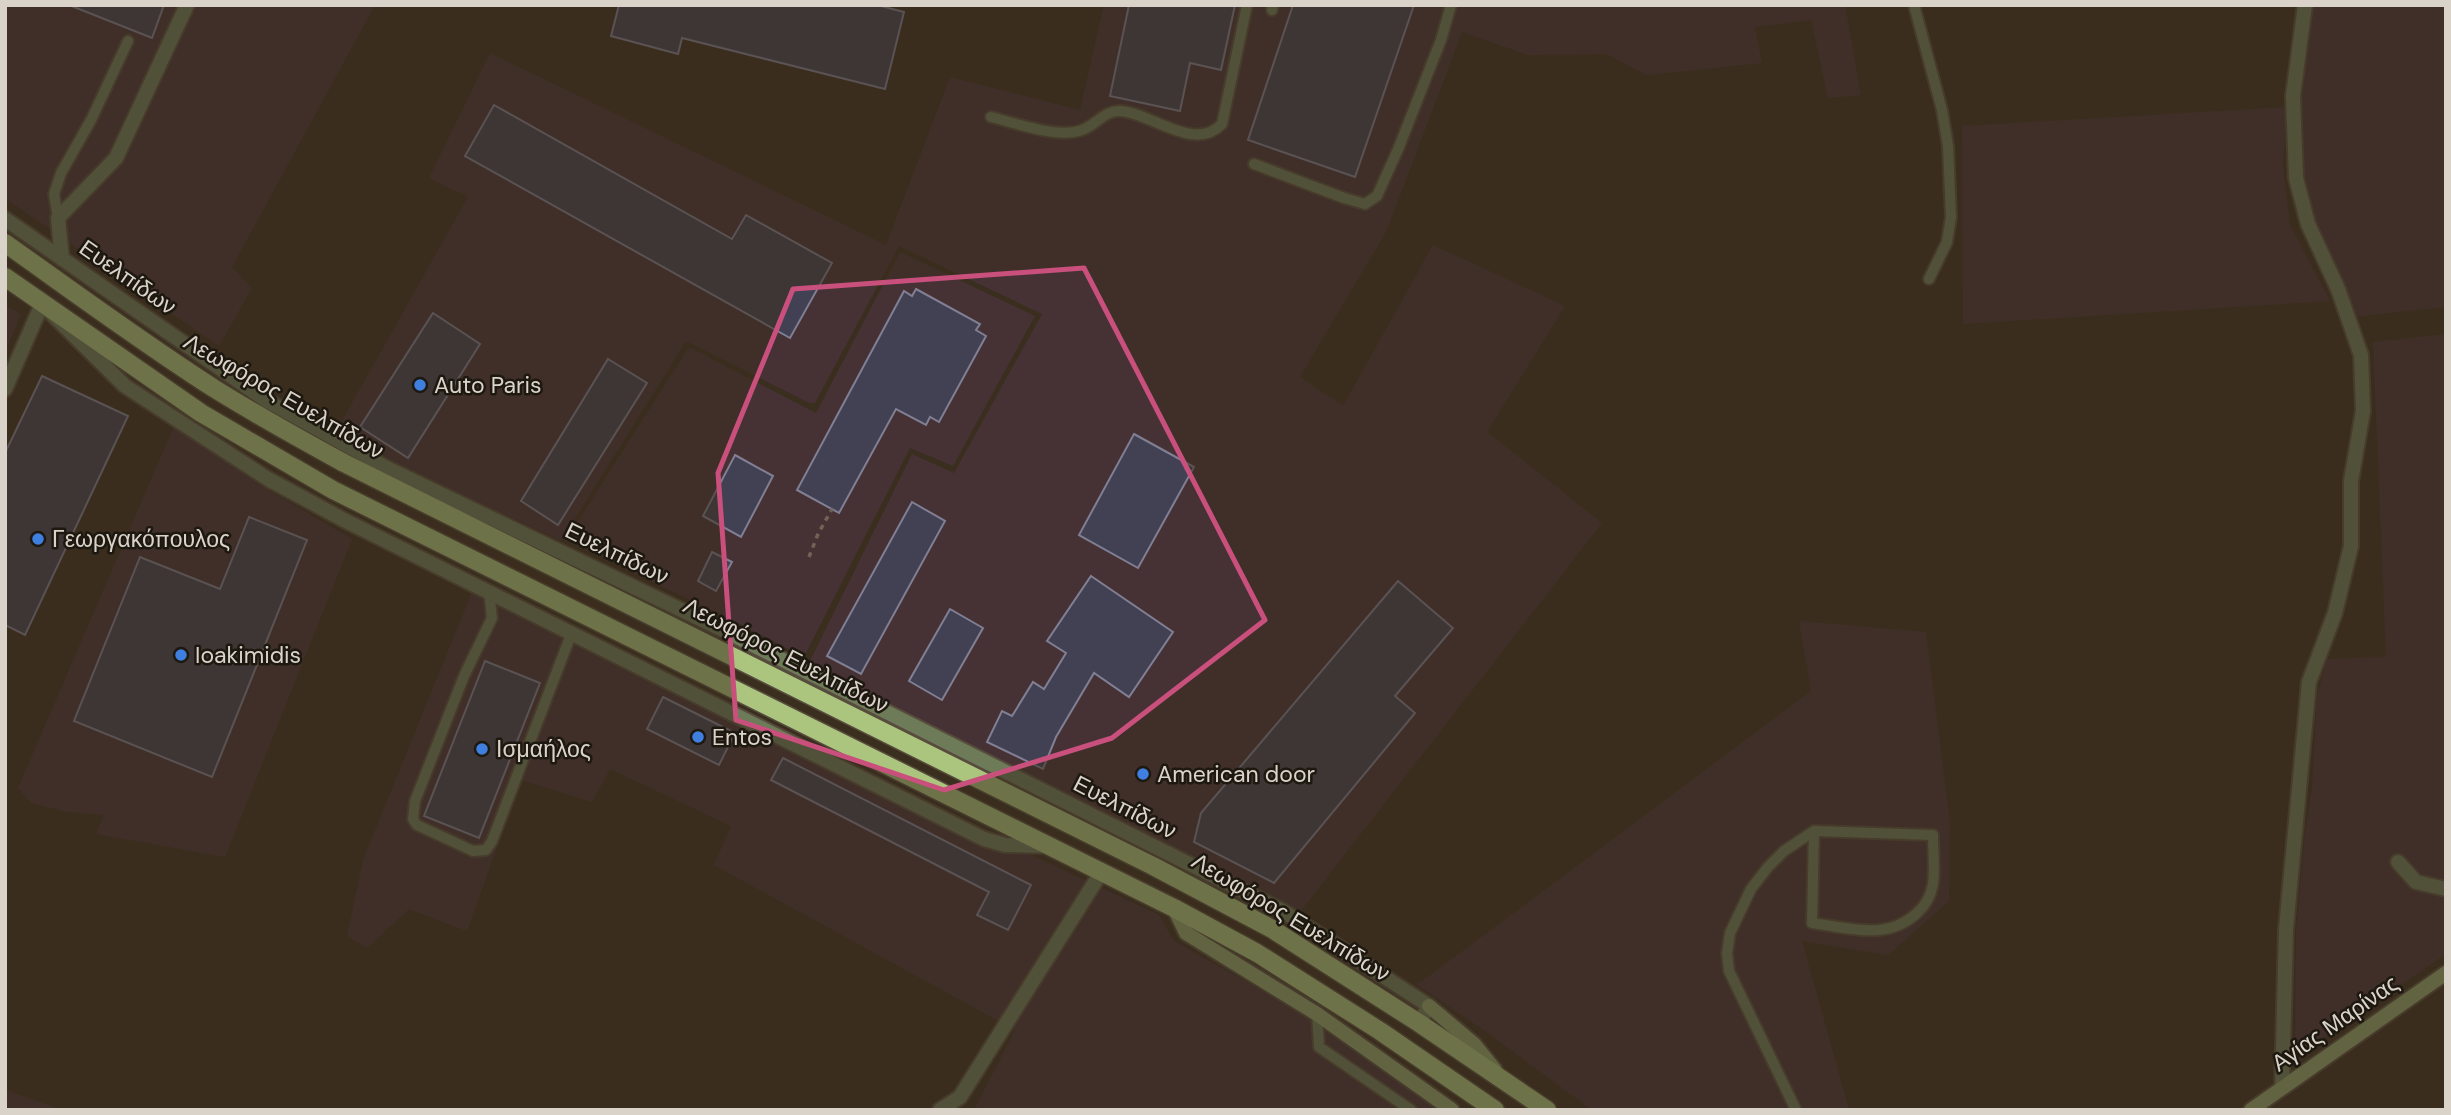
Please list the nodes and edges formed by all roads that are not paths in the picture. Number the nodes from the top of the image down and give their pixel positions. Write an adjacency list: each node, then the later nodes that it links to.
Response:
1 (187, 5): 9 (street)
2 (1247, 5): 7 (lane)
3 (1451, 5): 8 (lane)
4 (1914, 5): 14 (lane)
5 (2305, 5): 40 (street)
6 (128, 41): 9 (lane)
7 (991, 117)
8 (1254, 164)
9 (58, 218): 12 (street)
10 (5, 219): 12 (street, Ευελπίδων)
11 (5, 243): 17 (main road, Λεωφόρος Ευελπίδων)
12 (62, 259): 17 (street, Ευελπίδων)
13 (5, 278): 15 (main road)
14 (1929, 279)
15 (41, 304): 16 (street); 18 (main road); 19 (street)
16 (5, 389)
17 (466, 514): 21 (street, Ευελπίδων); 22 (main road, Λεωφόρος Ευελπίδων)
18 (499, 571): 19 (street); 26 (main road)
19 (489, 591): 20 (street); 20 (lane)
20 (572, 632): 26 (street)
21 (729, 633): 22 (street); 23 (street, Ευελπίδων)
22 (724, 651): 23 (main road, Λεωφόρος Ευελπίδων)
23 (1059, 809): 25 (main road, Λεωφόρος Ευελπίδων)
24 (1814, 831): 24 (lane); 46 (lane)
25 (1130, 845): 31 (street, Ευελπίδων); 32 (main road, Λεωφόρος Ευελπίδων)
26 (1048, 846): 28 (main road)
27 (2398, 862): 29 (street)
28 (1102, 871): 30 (main road); 41 (street)
29 (2446, 889)
30 (1174, 908): 35 (street); 37 (main road)
31 (1283, 911): 32 (street); 34 (street, Ευελπίδων)
32 (1272, 929): 36 (main road, Λεωφόρος Ευελπίδων)
33 (2446, 973): 40 (street, Αγίας Μαρίνας)
34 (1429, 1006): 36 (street); 39 (street, Ευελπίδων)
35 (1317, 1014): 38 (street); 42 (lane)
36 (1419, 1023): 39 (main road, Λεωφόρος Ευελπίδων)
37 (1380, 1031): 38 (street); 44 (main road)
38 (1369, 1051): 43 (street)
39 (1505, 1082): 45 (main road, Λεωφόρος Ευελπίδων)
40 (2282, 1088): 47 (street, Αγίας Μαρίνας)
41 (940, 1110)
42 (1411, 1110)
43 (1452, 1110)
44 (1495, 1110)
45 (1547, 1110)
46 (1796, 1110)
47 (2251, 1110)

